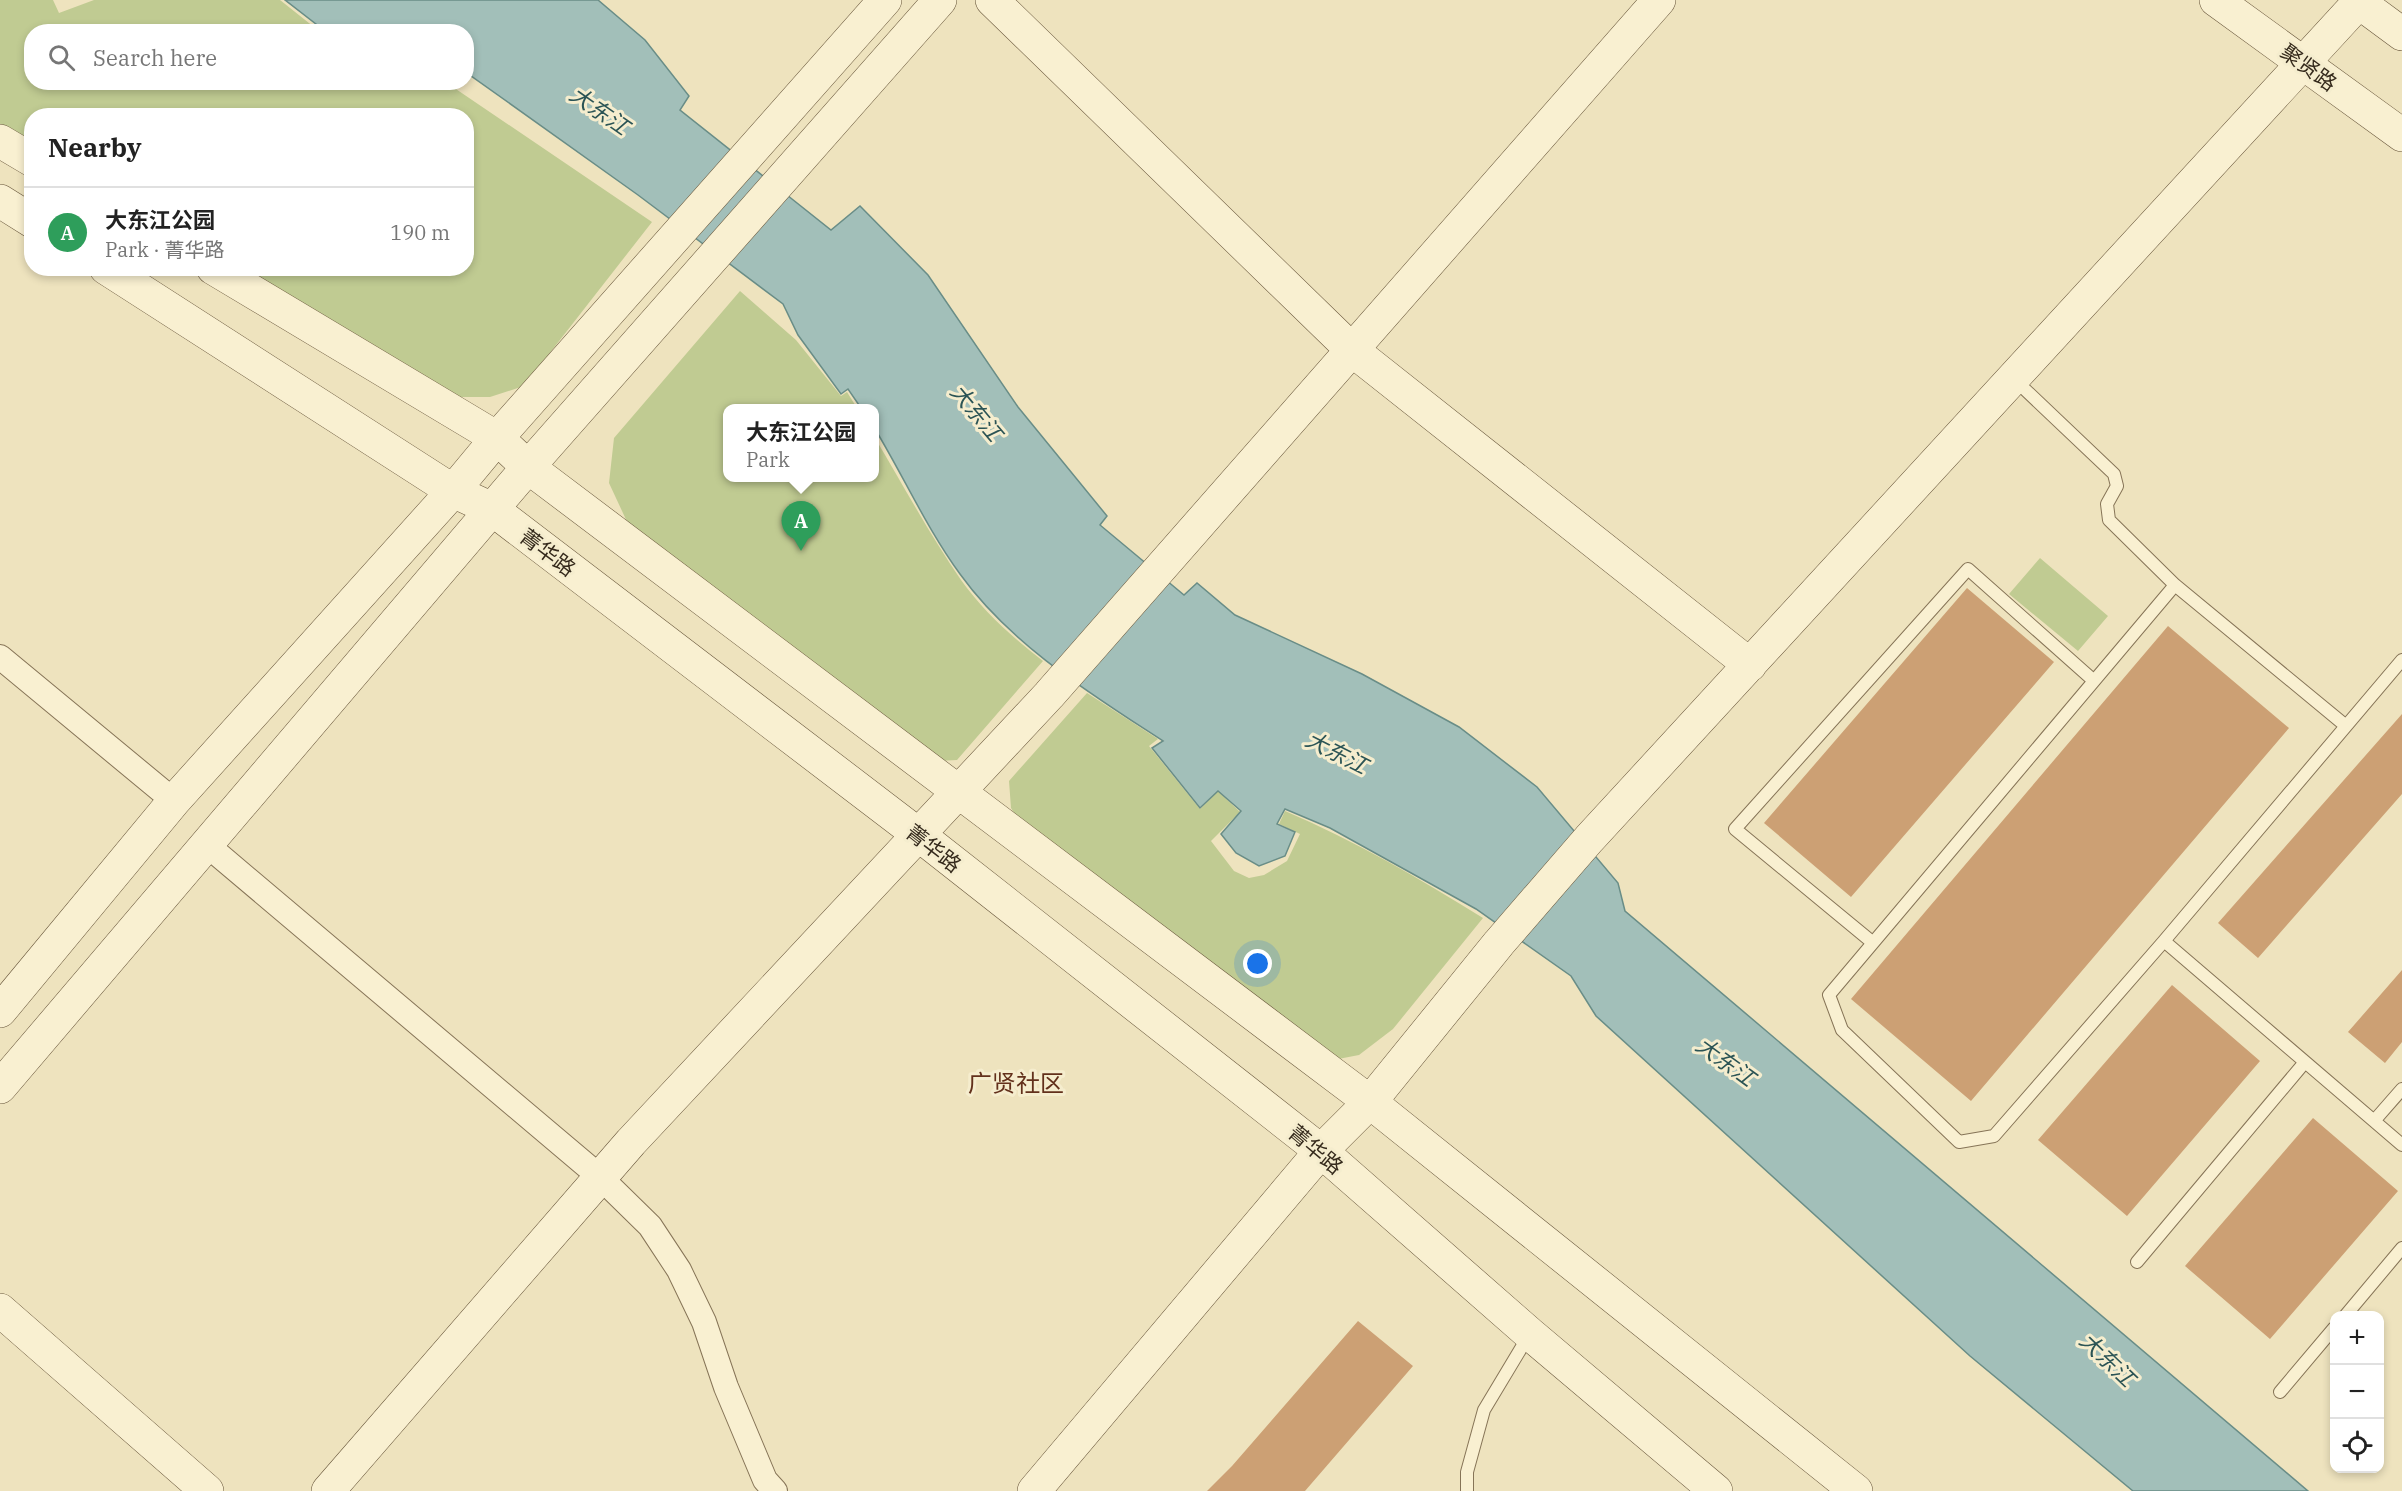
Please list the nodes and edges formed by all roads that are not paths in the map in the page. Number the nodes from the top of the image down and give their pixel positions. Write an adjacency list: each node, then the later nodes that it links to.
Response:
1 (885, 0): 18 (street)
2 (940, 0): 19 (street)
3 (992, 0): 16 (street)
4 (1659, 0): 16 (street)
5 (2216, 0): 8 (street, 聚贤路)
6 (2359, 1): 7 (street); 8 (street)
7 (2402, 34)
8 (2304, 64): 9 (street, 聚贤路); 17 (street)
9 (2402, 135)
10 (0, 141): 11 (street)
11 (24, 155)
12 (0, 201): 13 (street)
13 (24, 216)
14 (118, 276): 20 (street, 菁华路)
15 (226, 276): 18 (street)
16 (1352, 350): 25 (street); 28 (street)
17 (2014, 379): 22 (lane); 25 (street)
18 (497, 438): 19 (street); 20 (street)
19 (528, 467): 21 (street); 28 (street)
20 (453, 492): 21 (street, 菁华路); 29 (street)
21 (492, 509): 30 (street, 菁华路); 31 (street)
22 (2175, 585): 26 (lane); 27 (lane)
23 (0, 657): 29 (street)
24 (2402, 660): 27 (lane)
25 (1750, 665): 38 (street)
26 (2093, 680): 33 (lane); 33 (lane)
27 (2346, 726): 32 (lane)
28 (960, 791): 30 (street); 38 (street)
29 (174, 801): 34 (street)
30 (918, 835): 41 (street, 菁华路); 42 (street)
31 (207, 845): 36 (street); 42 (street)
32 (2164, 941): 33 (lane); 35 (lane)
33 (1872, 942)
34 (0, 1011)
35 (2305, 1062): 39 (lane); 44 (lane)
36 (0, 1088)
37 (2402, 1089): 39 (lane)
38 (1370, 1102): 41 (street); 56 (street)
39 (2374, 1121): 40 (lane)
40 (2402, 1145)
41 (1321, 1151): 48 (street, 菁华路); 53 (street)
42 (600, 1177): 51 (street); 52 (street)
43 (2402, 1248): 46 (lane)
44 (2137, 1262)
45 (0, 1310): 50 (street)
46 (2349, 1311)
47 (2330, 1333): 49 (lane)
48 (1530, 1334): 54 (lane); 55 (street, 菁华路)
49 (2280, 1392)
50 (207, 1491)
51 (328, 1491)
52 (775, 1491)
53 (1034, 1491)
54 (1467, 1491)
55 (1716, 1491)
56 (1856, 1491)

